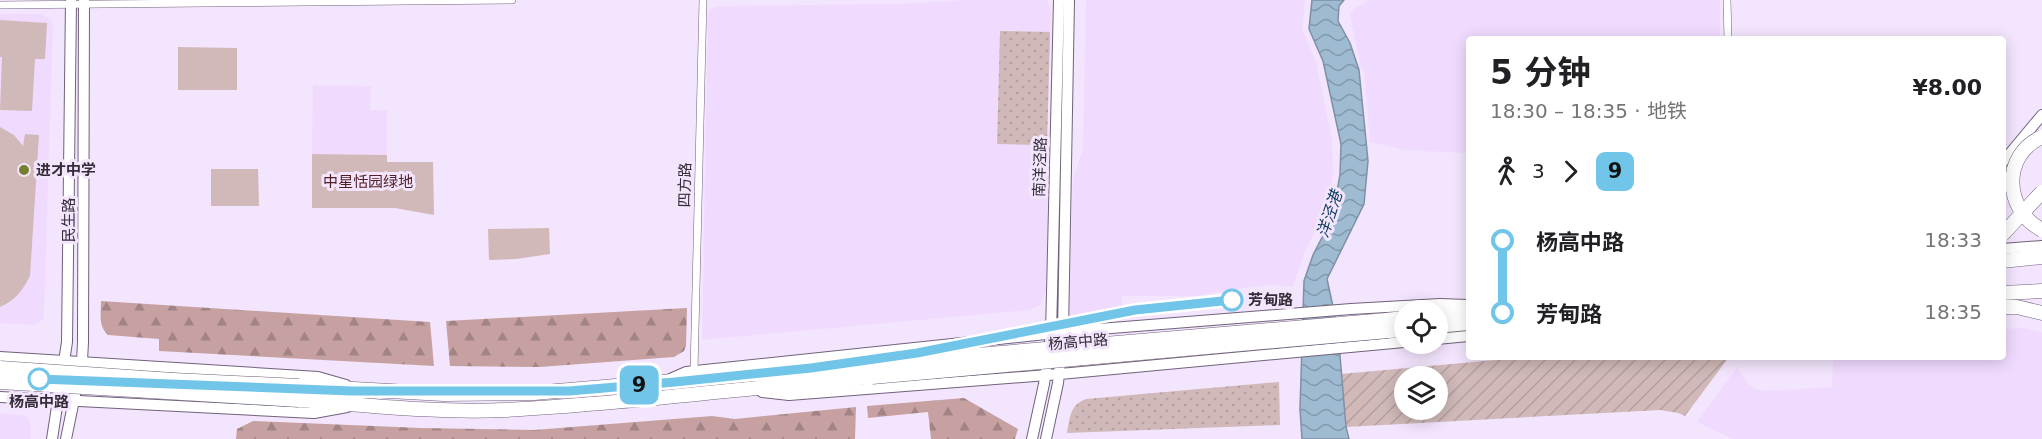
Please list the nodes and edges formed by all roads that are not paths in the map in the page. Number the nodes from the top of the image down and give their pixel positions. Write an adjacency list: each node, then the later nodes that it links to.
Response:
1 (504, 0): 2 (street); 8 (street)
2 (512, 0)
3 (703, 0): 43 (street, 四方路)
4 (1059, 0): 34 (main road, 南洋泾路)
5 (1069, 0): 33 (main road, 南洋泾路)
6 (1727, 0): 10 (street)
7 (71, 2): 8 (street); 9 (street); 39 (main road, 民生路)
8 (84, 2): 40 (main road, 民生路)
9 (0, 5)
10 (1728, 36)
11 (2042, 115): 13 (main road)
12 (2042, 137): 15 (highway, bridge)
13 (2006, 159)
14 (2042, 192): 16 (highway, bridge)
15 (2042, 230)
16 (2006, 231)
17 (2042, 246): 18 (main road)
18 (2006, 249)
19 (2042, 257): 20 (highway)
20 (2006, 261)
21 (2042, 291): 22 (highway)
22 (2006, 293)
23 (1466, 305): 33 (main road, 杨高中路)
24 (2006, 307): 27 (highway)
25 (1466, 311): 26 (highway)
26 (1448, 313)
27 (2042, 313)
28 (1394, 322): 30 (highway, 杨高中路)
29 (1466, 323): 31 (highway)
30 (1387, 325): 32 (highway, 杨高中路); 42 (highway, 杨高中路, bridge)
31 (1448, 325)
32 (1394, 327)
33 (1063, 332): 34 (main road, 杨高中路); 44 (main road)
34 (1051, 334): 43 (main road, 杨高中路); 45 (main road)
35 (1466, 336): 36 (main road)
36 (1448, 338)
37 (1394, 343): 44 (main road, 杨高中路)
38 (0, 357): 39 (main road, 杨高中路)
39 (63, 360): 40 (main road, 杨高中路); 51 (main road, 民生路)
40 (82, 361): 49 (main road, 杨高中路); 52 (main road, 民生路)
41 (0, 368): 49 (highway, 杨高中路, bridge)
42 (872, 370): 47 (highway, 杨高中路); 48 (highway, 杨高中路)
43 (694, 371): 47 (main road, 杨高中路)
44 (1060, 374): 45 (main road, 杨高中路); 57 (main road)
45 (1041, 375): 48 (main road, 杨高中路); 56 (main road)
46 (0, 382): 53 (highway, 杨高中路, bridge)
47 (661, 383): 49 (highway, 杨高中路)
48 (742, 389): 53 (highway, 杨高中路)
49 (364, 390)
50 (0, 398): 51 (main road)
51 (57, 401): 52 (main road); 54 (main road, 民生路)
52 (73, 401): 53 (main road); 55 (main road, 民生路)
53 (360, 404)
54 (52, 439)
55 (66, 439)
56 (1032, 439)
57 (1046, 439)

